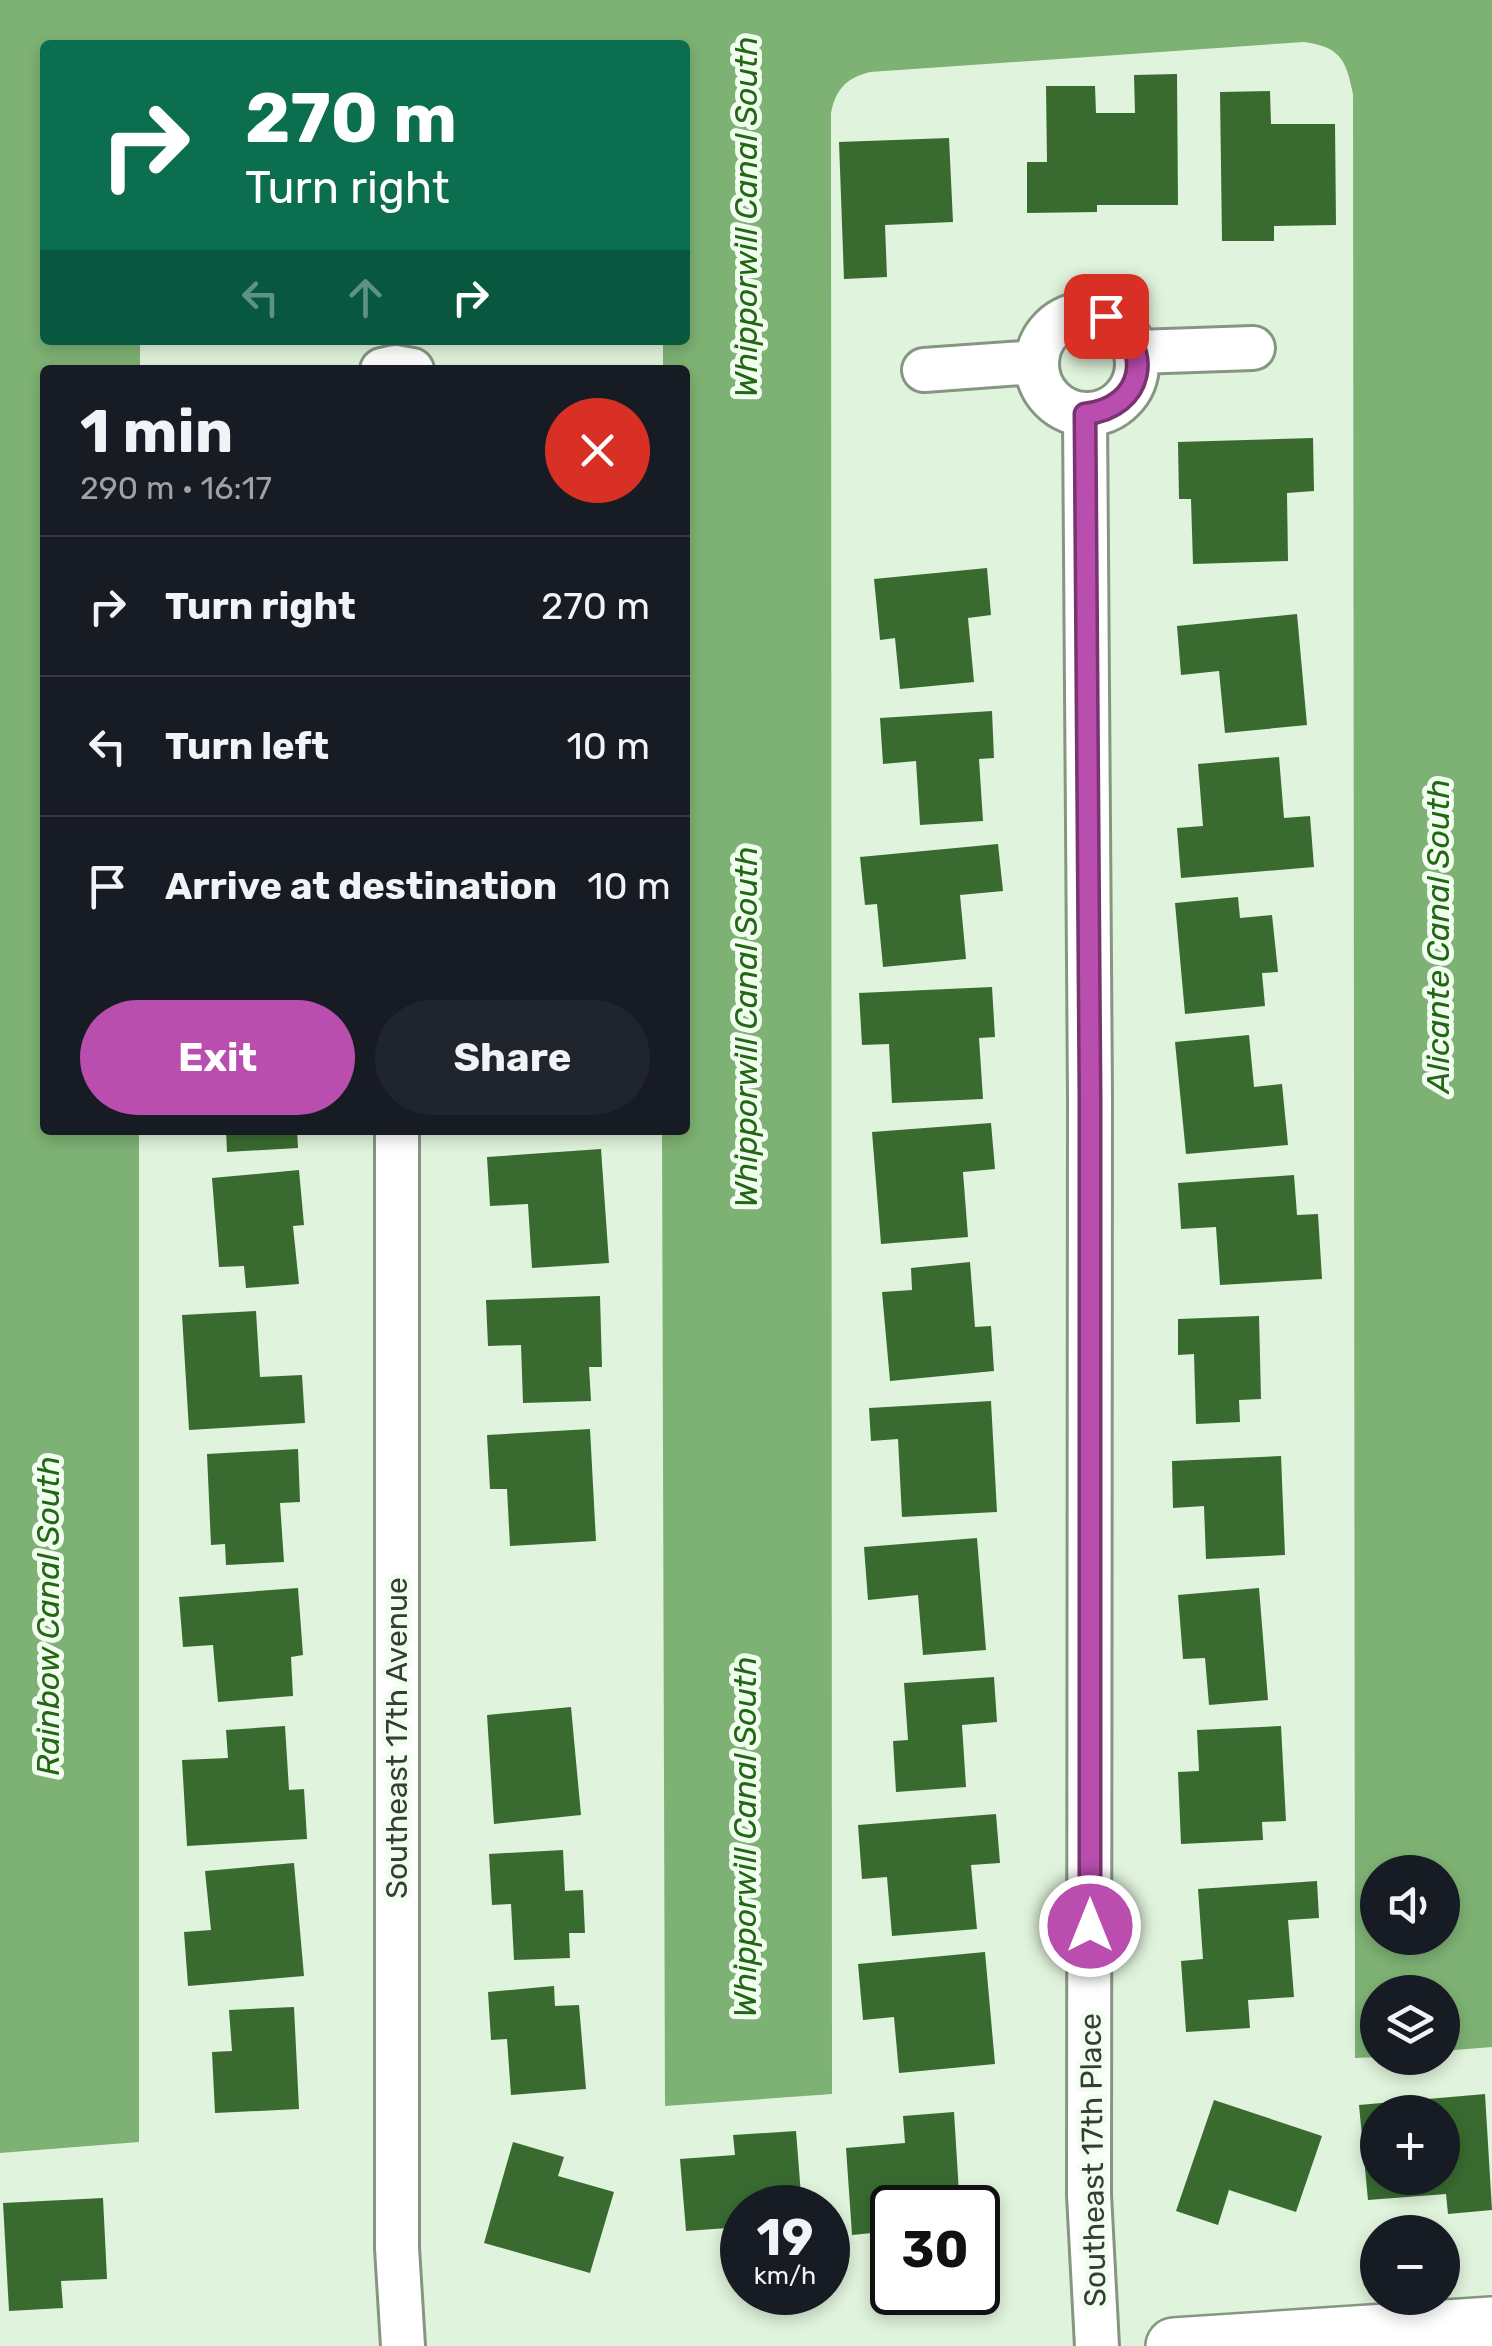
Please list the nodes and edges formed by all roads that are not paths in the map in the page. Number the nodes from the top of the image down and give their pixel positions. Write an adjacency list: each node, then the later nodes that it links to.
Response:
1 (1253, 348): 2 (street)
2 (1137, 352): 3 (street); 5 (street)
3 (1036, 362): 4 (street); 5 (street)
4 (924, 370)
5 (1085, 414): 9 (street, Southeast 17th Place)
6 (397, 1135): 8 (street, Southeast 17th Avenue)
7 (1492, 2324): 10 (street)
8 (403, 2346)
9 (1096, 2346)
10 (1174, 2346)

